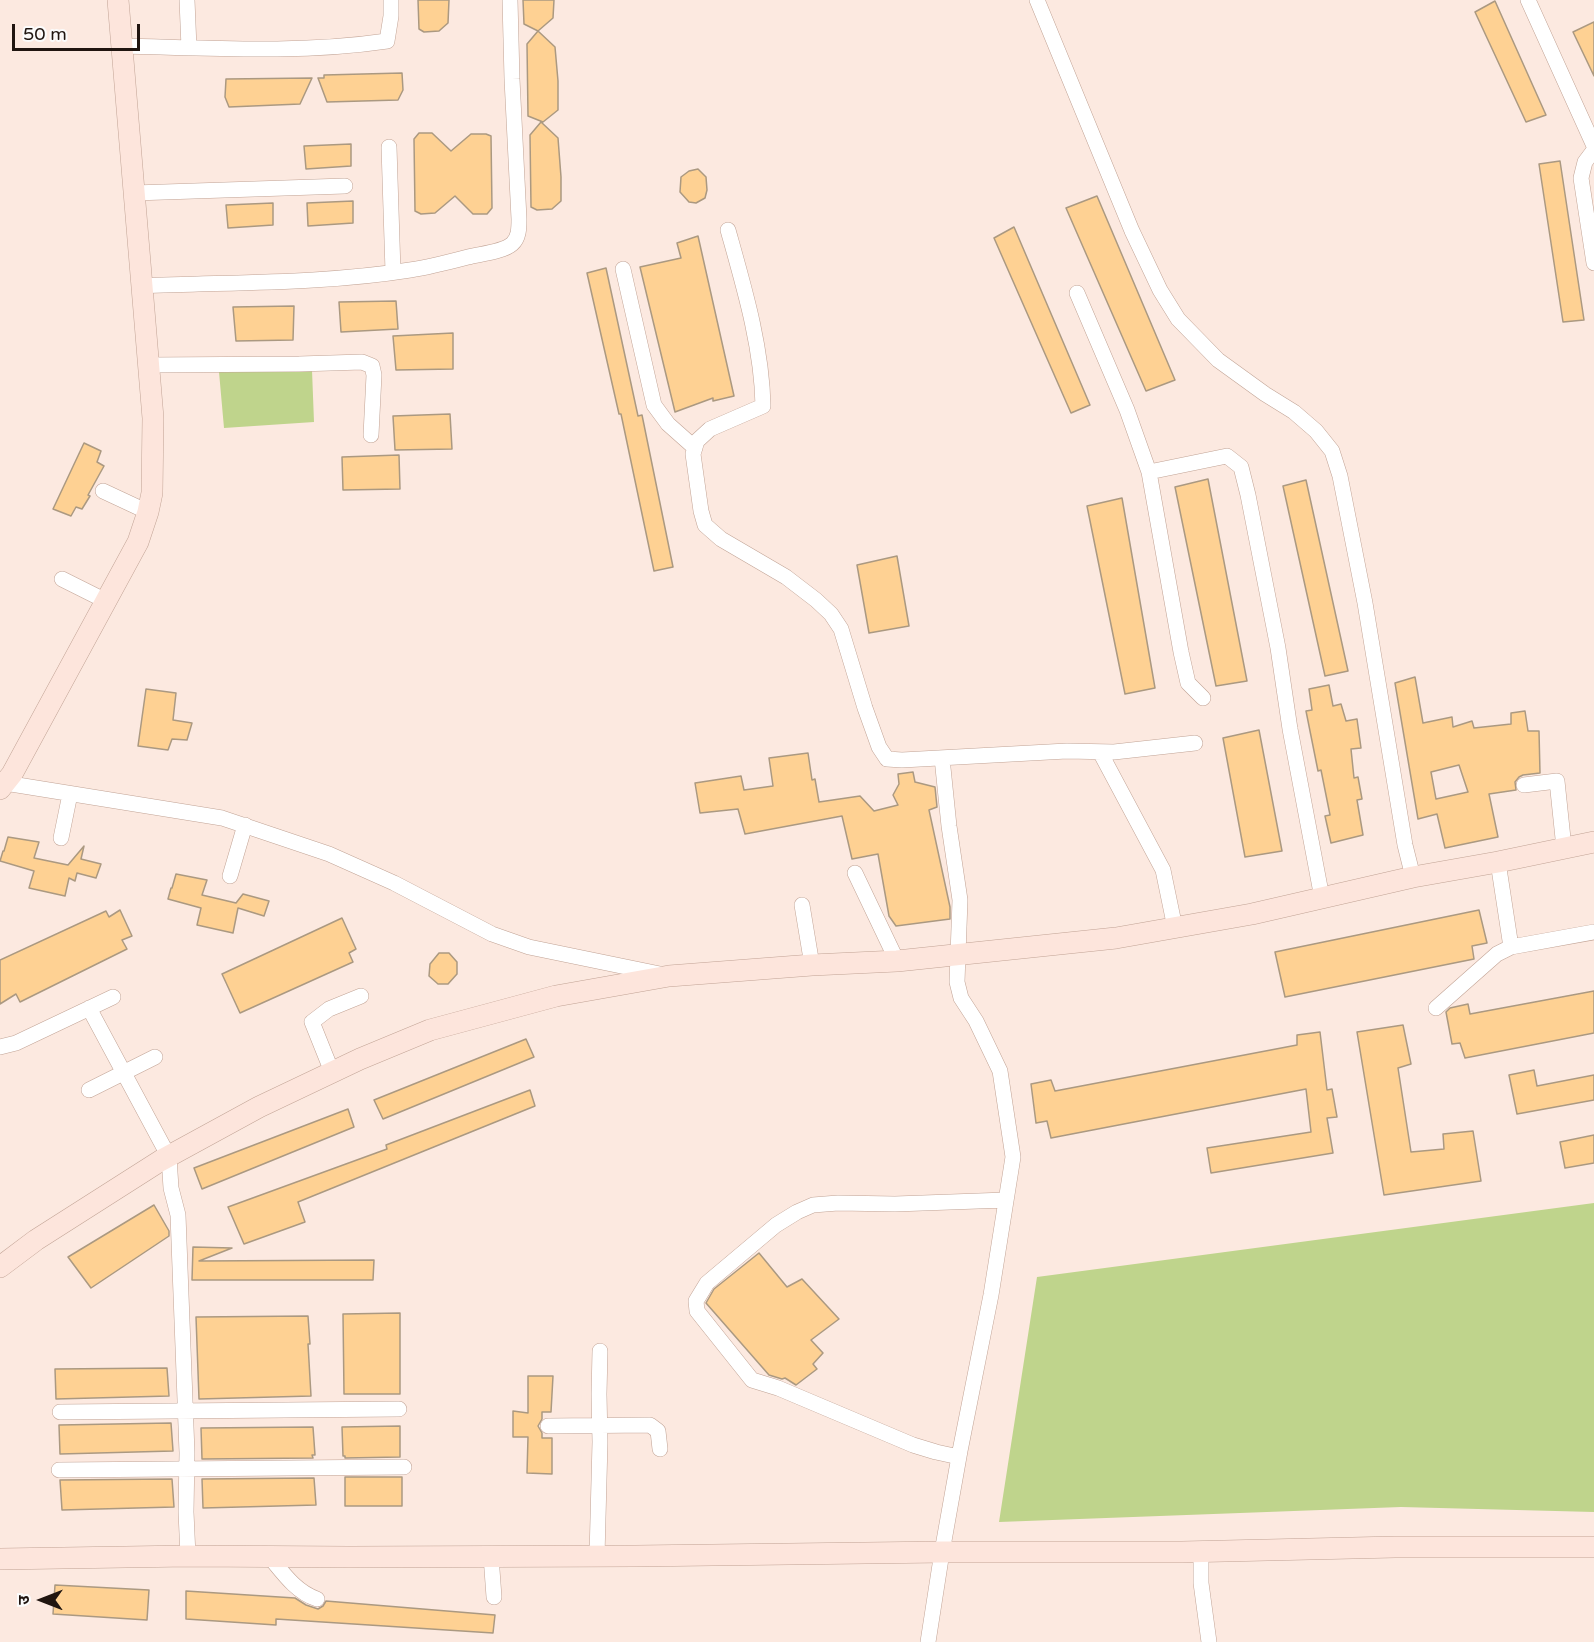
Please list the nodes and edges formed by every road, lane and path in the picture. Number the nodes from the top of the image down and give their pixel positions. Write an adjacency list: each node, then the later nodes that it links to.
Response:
1 (118, 0): 7 (street)
2 (187, 0): 8 (street)
3 (391, 0): 8 (street)
4 (510, 0): 17 (street)
5 (1037, 0): 42 (street)
6 (1528, 0): 9 (street)
7 (122, 46): 8 (street); 13 (street)
8 (189, 48)
9 (1594, 146)
10 (389, 147): 17 (street)
11 (1594, 150): 15 (street)
12 (345, 186): 13 (street)
13 (134, 194): 18 (street)
14 (728, 230): 22 (street)
15 (1594, 262)
16 (623, 269): 22 (street)
17 (393, 272): 18 (street)
18 (142, 286): 20 (street)
19 (1077, 293): 23 (street)
20 (149, 365): 21 (street); 25 (street)
21 (370, 435)
22 (695, 448): 31 (street)
23 (1149, 472): 28 (street); 43 (street)
24 (103, 491): 25 (street)
25 (148, 512): 27 (street)
26 (62, 579): 27 (street)
27 (106, 600): 33 (street)
28 (1203, 699)
29 (1196, 743): 30 (street)
30 (1100, 752): 31 (street); 45 (street)
31 (942, 758): 48 (street)
32 (1524, 785): 38 (street)
33 (2, 789): 34 (street)
34 (70, 794): 35 (street); 36 (street)
35 (245, 825): 41 (street); 51 (street)
36 (61, 838)
37 (1594, 842): 38 (street)
38 (1564, 848): 39 (street)
39 (1498, 862): 42 (street); 47 (street)
40 (855, 873): 49 (street)
41 (230, 876)
42 (1413, 877): 43 (street)
43 (1322, 898): 45 (street)
44 (802, 905): 50 (street)
45 (1175, 928): 48 (street)
46 (1594, 932): 47 (street)
47 (1511, 947): 55 (street)
48 (957, 955): 49 (street); 62 (street)
49 (897, 961): 50 (street)
50 (812, 965): 51 (street)
51 (669, 976): 58 (street)
52 (361, 996): 58 (street)
53 (113, 997): 54 (street)
54 (89, 1008): 56 (street); 59 (street)
55 (1436, 1008)
56 (0, 1047)
57 (155, 1057): 59 (street)
58 (332, 1072): 61 (street)
59 (124, 1073): 60 (street); 61 (street)
60 (89, 1090)
61 (169, 1157): 63 (street); 66 (street)
62 (1006, 1200): 71 (street); 71 (street)
63 (0, 1267)
64 (600, 1351): 68 (street)
65 (399, 1409): 66 (street)
66 (185, 1411): 67 (street); 73 (street)
67 (60, 1412)
68 (599, 1425): 69 (street); 70 (street); 81 (street)
69 (548, 1426)
70 (660, 1449)
71 (959, 1457): 77 (street)
72 (404, 1467): 73 (street)
73 (187, 1469): 74 (street); 78 (street)
74 (59, 1470)
75 (1594, 1547): 76 (street)
76 (1201, 1551): 77 (street); 86 (street)
77 (942, 1552): 81 (street); 85 (street)
78 (188, 1556): 79 (street); 82 (street)
79 (269, 1556): 80 (street); 84 (street)
80 (491, 1556): 81 (street); 83 (street)
81 (597, 1556)
82 (0, 1559)
83 (494, 1597)
84 (316, 1599)
85 (928, 1642)
86 (1209, 1642)

